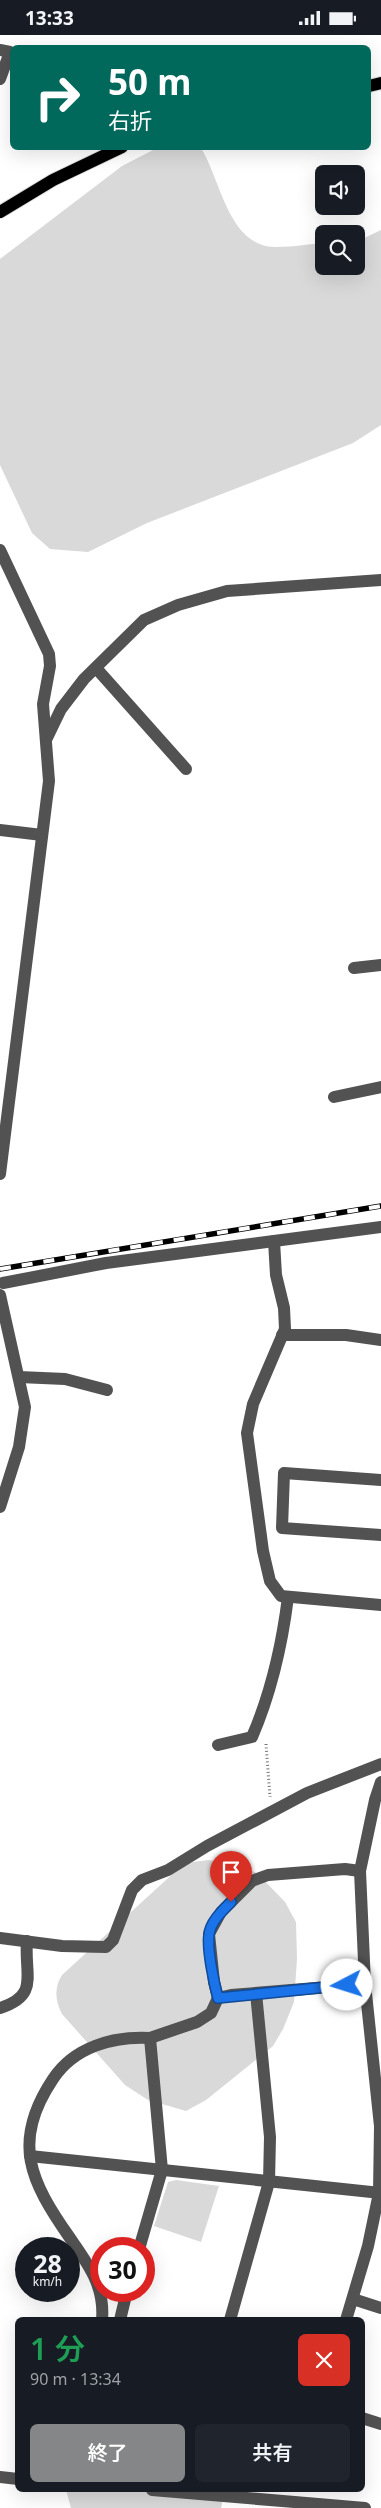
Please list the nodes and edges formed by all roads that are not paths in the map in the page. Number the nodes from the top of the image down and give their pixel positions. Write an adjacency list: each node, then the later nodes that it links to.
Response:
1 (0, 50): 2 (street)
2 (0, 79)
3 (116, 150): 4 (main road)
4 (0, 212)
5 (0, 549): 8 (street)
6 (381, 580): 7 (street)
7 (96, 668): 8 (street); 9 (street)
8 (46, 740): 11 (street)
9 (186, 769)
10 (0, 830): 11 (street)
11 (42, 835): 16 (street)
12 (381, 965): 13 (street)
13 (354, 968)
14 (381, 1087): 15 (street)
15 (334, 1097)
16 (0, 1174)
17 (381, 1227): 18 (street)
18 (274, 1241): 19 (street); 20 (street)
19 (1, 1287): 22 (street)
20 (282, 1335): 21 (street); 27 (street)
21 (381, 1340)
22 (19, 1377): 23 (street); 25 (street)
23 (107, 1390)
24 (381, 1480): 26 (street)
25 (0, 1507)
26 (381, 1535)
27 (288, 1597): 28 (street); 29 (street)
28 (381, 1605)
29 (218, 1745)
30 (381, 1764): 34 (street)
31 (381, 1782): 32 (street)
32 (360, 1871): 35 (street); 37 (street)
33 (0, 1938): 34 (street)
34 (27, 1941): 38 (street)
35 (365, 1984): 36 (street); 40 (street)
36 (256, 1993): 37 (street); 43 (street)
37 (218, 1998): 39 (street)
38 (0, 2008)
39 (150, 2038): 41 (street); 42 (street)
40 (379, 2097): 44 (street)
41 (30, 2156): 42 (street); 49 (street)
42 (162, 2171): 43 (street); 45 (street)
43 (269, 2182): 44 (street); 51 (street)
44 (380, 2193): 46 (street)
45 (143, 2237)
46 (352, 2299): 48 (street); 52 (street)
47 (124, 2302): 50 (street)
48 (381, 2308)
49 (102, 2317)
50 (121, 2317)
51 (231, 2317)
52 (347, 2317)
53 (365, 2420): 54 (street)
54 (381, 2424)
55 (0, 2477): 56 (street)
56 (15, 2479)
57 (180, 2492): 58 (street)
58 (294, 2500): 59 (street)
59 (365, 2508)

